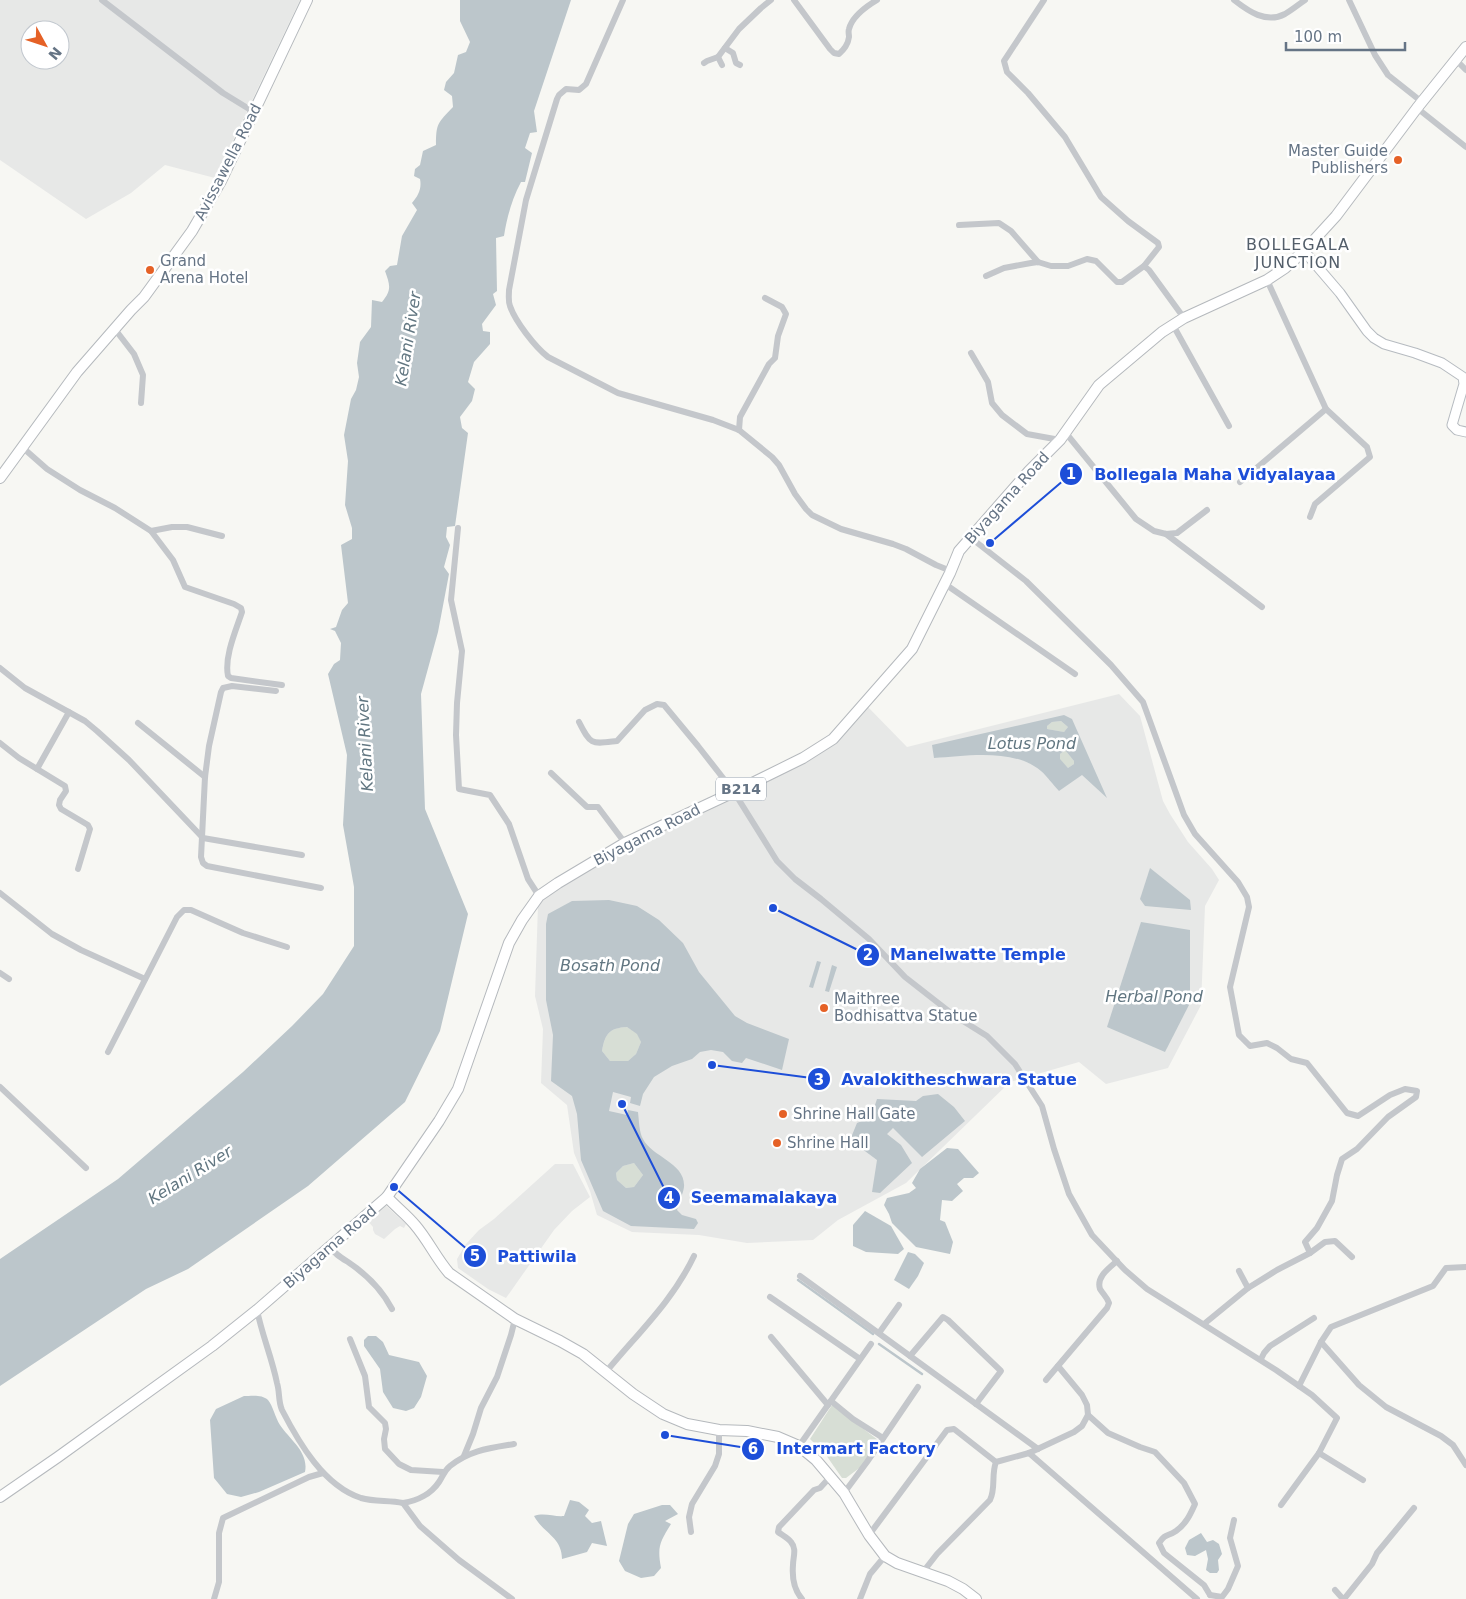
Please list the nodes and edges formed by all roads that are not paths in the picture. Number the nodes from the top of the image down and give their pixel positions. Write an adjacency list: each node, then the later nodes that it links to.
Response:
1 (102, 0): 20 (street)
2 (307, 0): 20 (main road, Avissawella Road)
3 (623, 0): 36 (street)
4 (771, 0): 12 (street)
5 (794, 0): 6 (street)
6 (877, 0)
7 (1044, 0): 25 (street)
8 (1234, 0): 9 (street)
9 (1305, 0)
10 (1349, 0): 19 (street)
11 (1466, 47): 14 (main road, Biyagama Road / B214)
12 (725, 48): 13 (street); 17 (street)
13 (718, 57): 15 (street); 16 (street)
14 (1456, 60): 18 (street); 19 (main road, Biyagama Road / B214)
15 (704, 63)
16 (722, 65)
17 (740, 65)
18 (1466, 70)
19 (1419, 105): 21 (street); 23 (main road, Biyagama Road / B214)
20 (254, 112): 31 (main road, Avissawella Road)
21 (1466, 147)
22 (959, 225): 24 (street)
23 (1304, 251): 27 (main road, Biyagama Road / B214); 37 (street)
24 (1038, 262): 25 (street); 26 (street)
25 (1144, 266): 29 (street)
26 (986, 276)
27 (1267, 280): 29 (main road, Biyagama Road / B214); 34 (street)
28 (766, 298): 36 (street)
29 (1184, 318): 30 (main road, Biyagama Road / B214)
30 (1173, 325): 35 (street); 38 (main road, Biyagama Road / B214)
31 (114, 328): 33 (street); 39 (main road, Avissawella Road)
32 (971, 353): 38 (street)
33 (141, 403)
34 (1326, 409): 41 (street); 43 (street)
35 (1229, 426)
36 (739, 430): 49 (street)
37 (1466, 432)
38 (1062, 436): 46 (street); 48 (main road, Biyagama Road / B214)
39 (22, 447): 40 (main road, Avissawella Road); 45 (street)
40 (1, 475)
41 (1240, 482)
42 (1206, 510): 46 (street)
43 (1310, 517)
44 (458, 528): 70 (street)
45 (151, 531): 47 (street); 54 (street)
46 (1166, 534): 51 (street)
47 (222, 536)
48 (971, 538): 49 (main road, Biyagama Road / B214); 80 (street)
49 (951, 571): 50 (main road, Biyagama Road / B214)
50 (945, 584): 53 (street); 63 (main road, Biyagama Road / B214)
51 (1262, 607)
52 (0, 668): 56 (street)
53 (1075, 674)
54 (282, 685)
55 (276, 691): 62 (street)
56 (69, 712): 60 (street); 64 (street)
57 (579, 722): 63 (street)
58 (138, 723): 62 (street)
59 (0, 744): 60 (street)
60 (37, 769): 67 (street)
61 (551, 773): 65 (street)
62 (205, 777): 64 (street)
63 (734, 792): 65 (main road, Biyagama Road / B214); 83 (street)
64 (203, 838): 66 (street); 68 (street)
65 (625, 842): 70 (main road, Biyagama Road / B214)
66 (302, 854)
67 (78, 869)
68 (321, 888)
69 (0, 892): 73 (street)
70 (539, 896): 78 (main road, Biyagama Road / B214)
71 (287, 947): 73 (street)
72 (0, 973): 74 (street)
73 (145, 978): 75 (street)
74 (9, 979)
75 (108, 1052)
76 (0, 1087): 77 (street)
77 (86, 1168)
78 (387, 1197): 79 (main road, Biyagama Road / B214); 93 (main road)
79 (330, 1247): 90 (street); 91 (main road, Biyagama Road / B214)
80 (1310, 1253): 82 (street); 87 (street)
81 (694, 1256): 104 (street)
82 (1352, 1257)
83 (1116, 1261): 94 (street); 103 (street)
84 (1466, 1267): 98 (street)
85 (1239, 1271): 87 (street)
86 (800, 1276): 95 (street)
87 (1248, 1288): 94 (street)
88 (770, 1297): 101 (street)
89 (899, 1305): 95 (street)
90 (392, 1309)
91 (257, 1310): 122 (street); 126 (main road, Biyagama Road / B214)
92 (1314, 1318): 102 (street)
93 (515, 1319): 104 (main road); 118 (street)
94 (1204, 1324): 102 (street)
95 (879, 1333): 100 (street)
96 (771, 1337): 108 (street)
97 (350, 1339): 121 (street)
98 (1321, 1342): 106 (street); 120 (street)
99 (871, 1344): 101 (street)
100 (910, 1356): 109 (street); 109 (street)
101 (860, 1359): 108 (street)
102 (1261, 1360): 106 (street)
103 (1058, 1366): 105 (street); 110 (street)
104 (606, 1372): 111 (main road)
105 (1046, 1380)
106 (1299, 1386): 117 (street)
107 (918, 1387): 112 (street)
108 (830, 1403): 112 (street); 114 (street)
109 (976, 1404): 115 (street)
110 (1088, 1415): 115 (street); 136 (street)
111 (719, 1430): 114 (main road); 131 (street)
112 (883, 1438): 125 (street)
113 (514, 1444): 118 (street)
114 (799, 1446): 123 (main road)
115 (1038, 1449): 116 (street)
116 (1030, 1453): 119 (street); 142 (street)
117 (1319, 1453): 124 (street); 128 (street)
118 (464, 1456): 121 (street)
119 (996, 1462): 132 (street); 134 (street)
120 (1466, 1465)
121 (444, 1472): 127 (street)
122 (323, 1473): 127 (street); 137 (street)
123 (831, 1476): 125 (main road); 139 (street)
124 (1363, 1480)
125 (844, 1493): 132 (main road)
126 (0, 1497)
127 (403, 1503): 138 (street)
128 (1281, 1505)
129 (1414, 1508): 143 (street)
130 (1234, 1520): 136 (street)
131 (690, 1532)
132 (868, 1535): 133 (main road)
133 (885, 1556): 134 (main road); 140 (street)
134 (923, 1572): 141 (main road)
135 (1335, 1590): 143 (street)
136 (1209, 1597)
137 (214, 1599)
138 (512, 1599)
139 (802, 1599)
140 (860, 1599)
141 (976, 1599)
142 (1197, 1599)
143 (1344, 1599)

